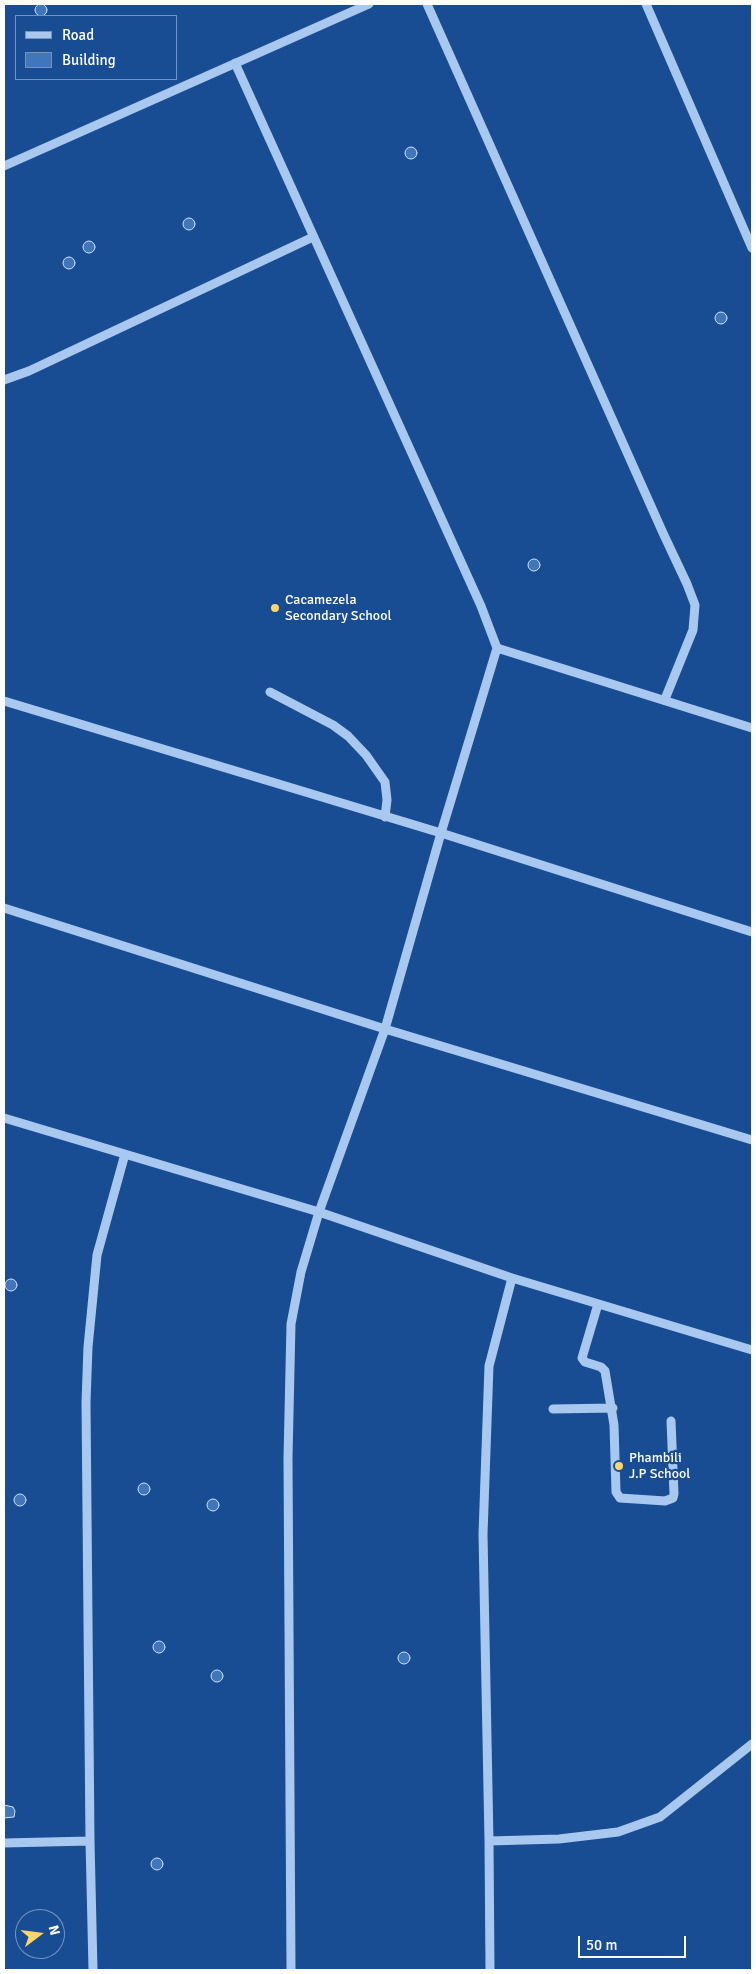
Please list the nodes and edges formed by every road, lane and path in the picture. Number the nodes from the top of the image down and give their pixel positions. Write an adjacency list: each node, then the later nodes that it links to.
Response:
1 (369, 4): 4 (street)
2 (427, 4): 11 (street)
3 (646, 4): 7 (street)
4 (235, 63): 5 (street); 6 (street)
5 (4, 166)
6 (313, 237): 8 (street); 9 (street)
7 (752, 248)
8 (4, 380)
9 (496, 648): 11 (street); 15 (street)
10 (270, 692): 14 (street)
11 (665, 699): 13 (street)
12 (4, 701): 14 (street)
13 (752, 728)
14 (385, 817): 15 (street)
15 (441, 833): 17 (street); 18 (street)
16 (4, 908): 18 (street)
17 (752, 932)
18 (385, 1029): 20 (street); 22 (street)
19 (4, 1118): 21 (street)
20 (752, 1140)
21 (125, 1154): 22 (street); 30 (street)
22 (319, 1212): 23 (street); 34 (street)
23 (512, 1278): 24 (street); 31 (street)
24 (598, 1304): 25 (street); 26 (street)
25 (752, 1350)
26 (612, 1408): 27 (street); 28 (street)
27 (553, 1409)
28 (671, 1421)
29 (751, 1748): 31 (street)
30 (90, 1841): 32 (street); 33 (street)
31 (489, 1841): 35 (street)
32 (4, 1843)
33 (93, 1970)
34 (291, 1970)
35 (490, 1970)

